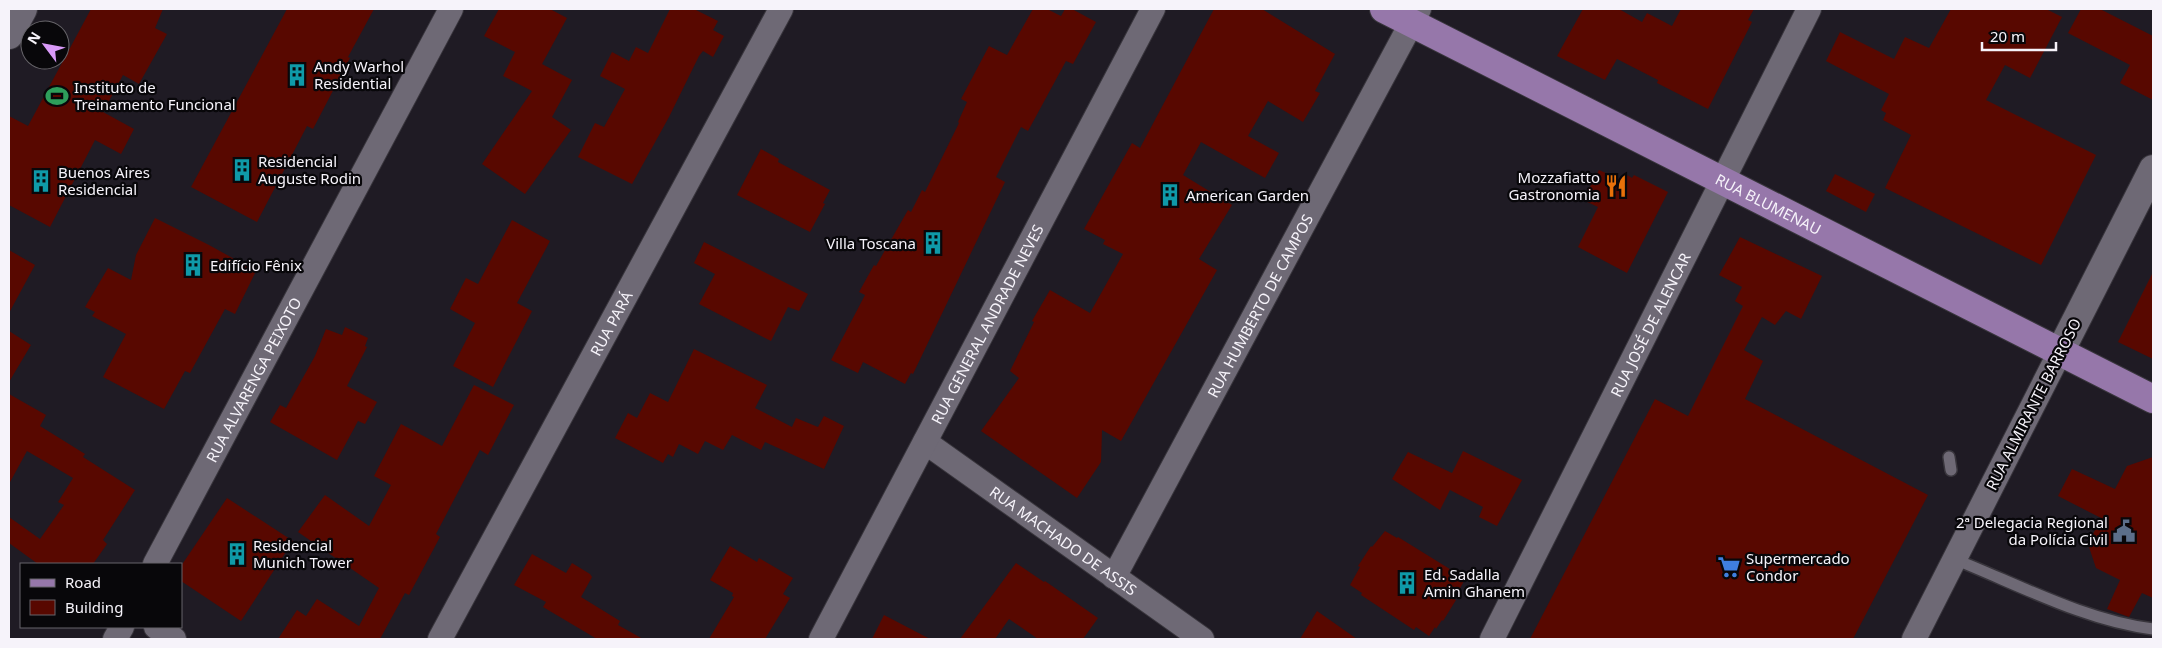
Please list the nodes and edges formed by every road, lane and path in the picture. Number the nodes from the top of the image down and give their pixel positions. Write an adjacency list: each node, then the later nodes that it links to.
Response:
1 (23, 9): 8 (street)
2 (451, 9): 17 (street, RUA ALVARENGA PEIXOTO)
3 (781, 9): 24 (street, RUA PARÁ)
4 (1153, 9): 13 (street, RUA GENERAL ANDRADE NEVES)
5 (1384, 9): 7 (main road, RUA BLUMENAU)
6 (1810, 9): 10 (street, RUA JOSÉ DE ALENCAR)
7 (1415, 16): 10 (main road, RUA BLUMENAU); 18 (street, RUA HUMBERTO DE CAMPOS)
8 (9, 34)
9 (2153, 170): 11 (street, RUA ALMIRANTE BARROSO)
10 (1723, 181): 11 (main road, RUA BLUMENAU); 27 (street, RUA JOSÉ DE ALENCAR)
11 (2060, 352): 12 (main road, RUA BLUMENAU); 16 (street, RUA ALMIRANTE BARROSO)
12 (2153, 399)
13 (925, 442): 18 (street, RUA MACHADO DE ASSIS); 25 (street, RUA GENERAL ANDRADE NEVES)
14 (1948, 456): 15 (lane)
15 (1950, 470)
16 (1954, 559): 21 (lane); 28 (street, RUA ALMIRANTE BARROSO)
17 (156, 563)
18 (1114, 577): 26 (street, RUA MACHADO DE ASSIS)
19 (121, 628): 22 (street)
20 (158, 628): 23 (street)
21 (2153, 629)
22 (115, 639)
23 (174, 639)
24 (440, 639)
25 (821, 639)
26 (1202, 639)
27 (1492, 639)
28 (1914, 639)

